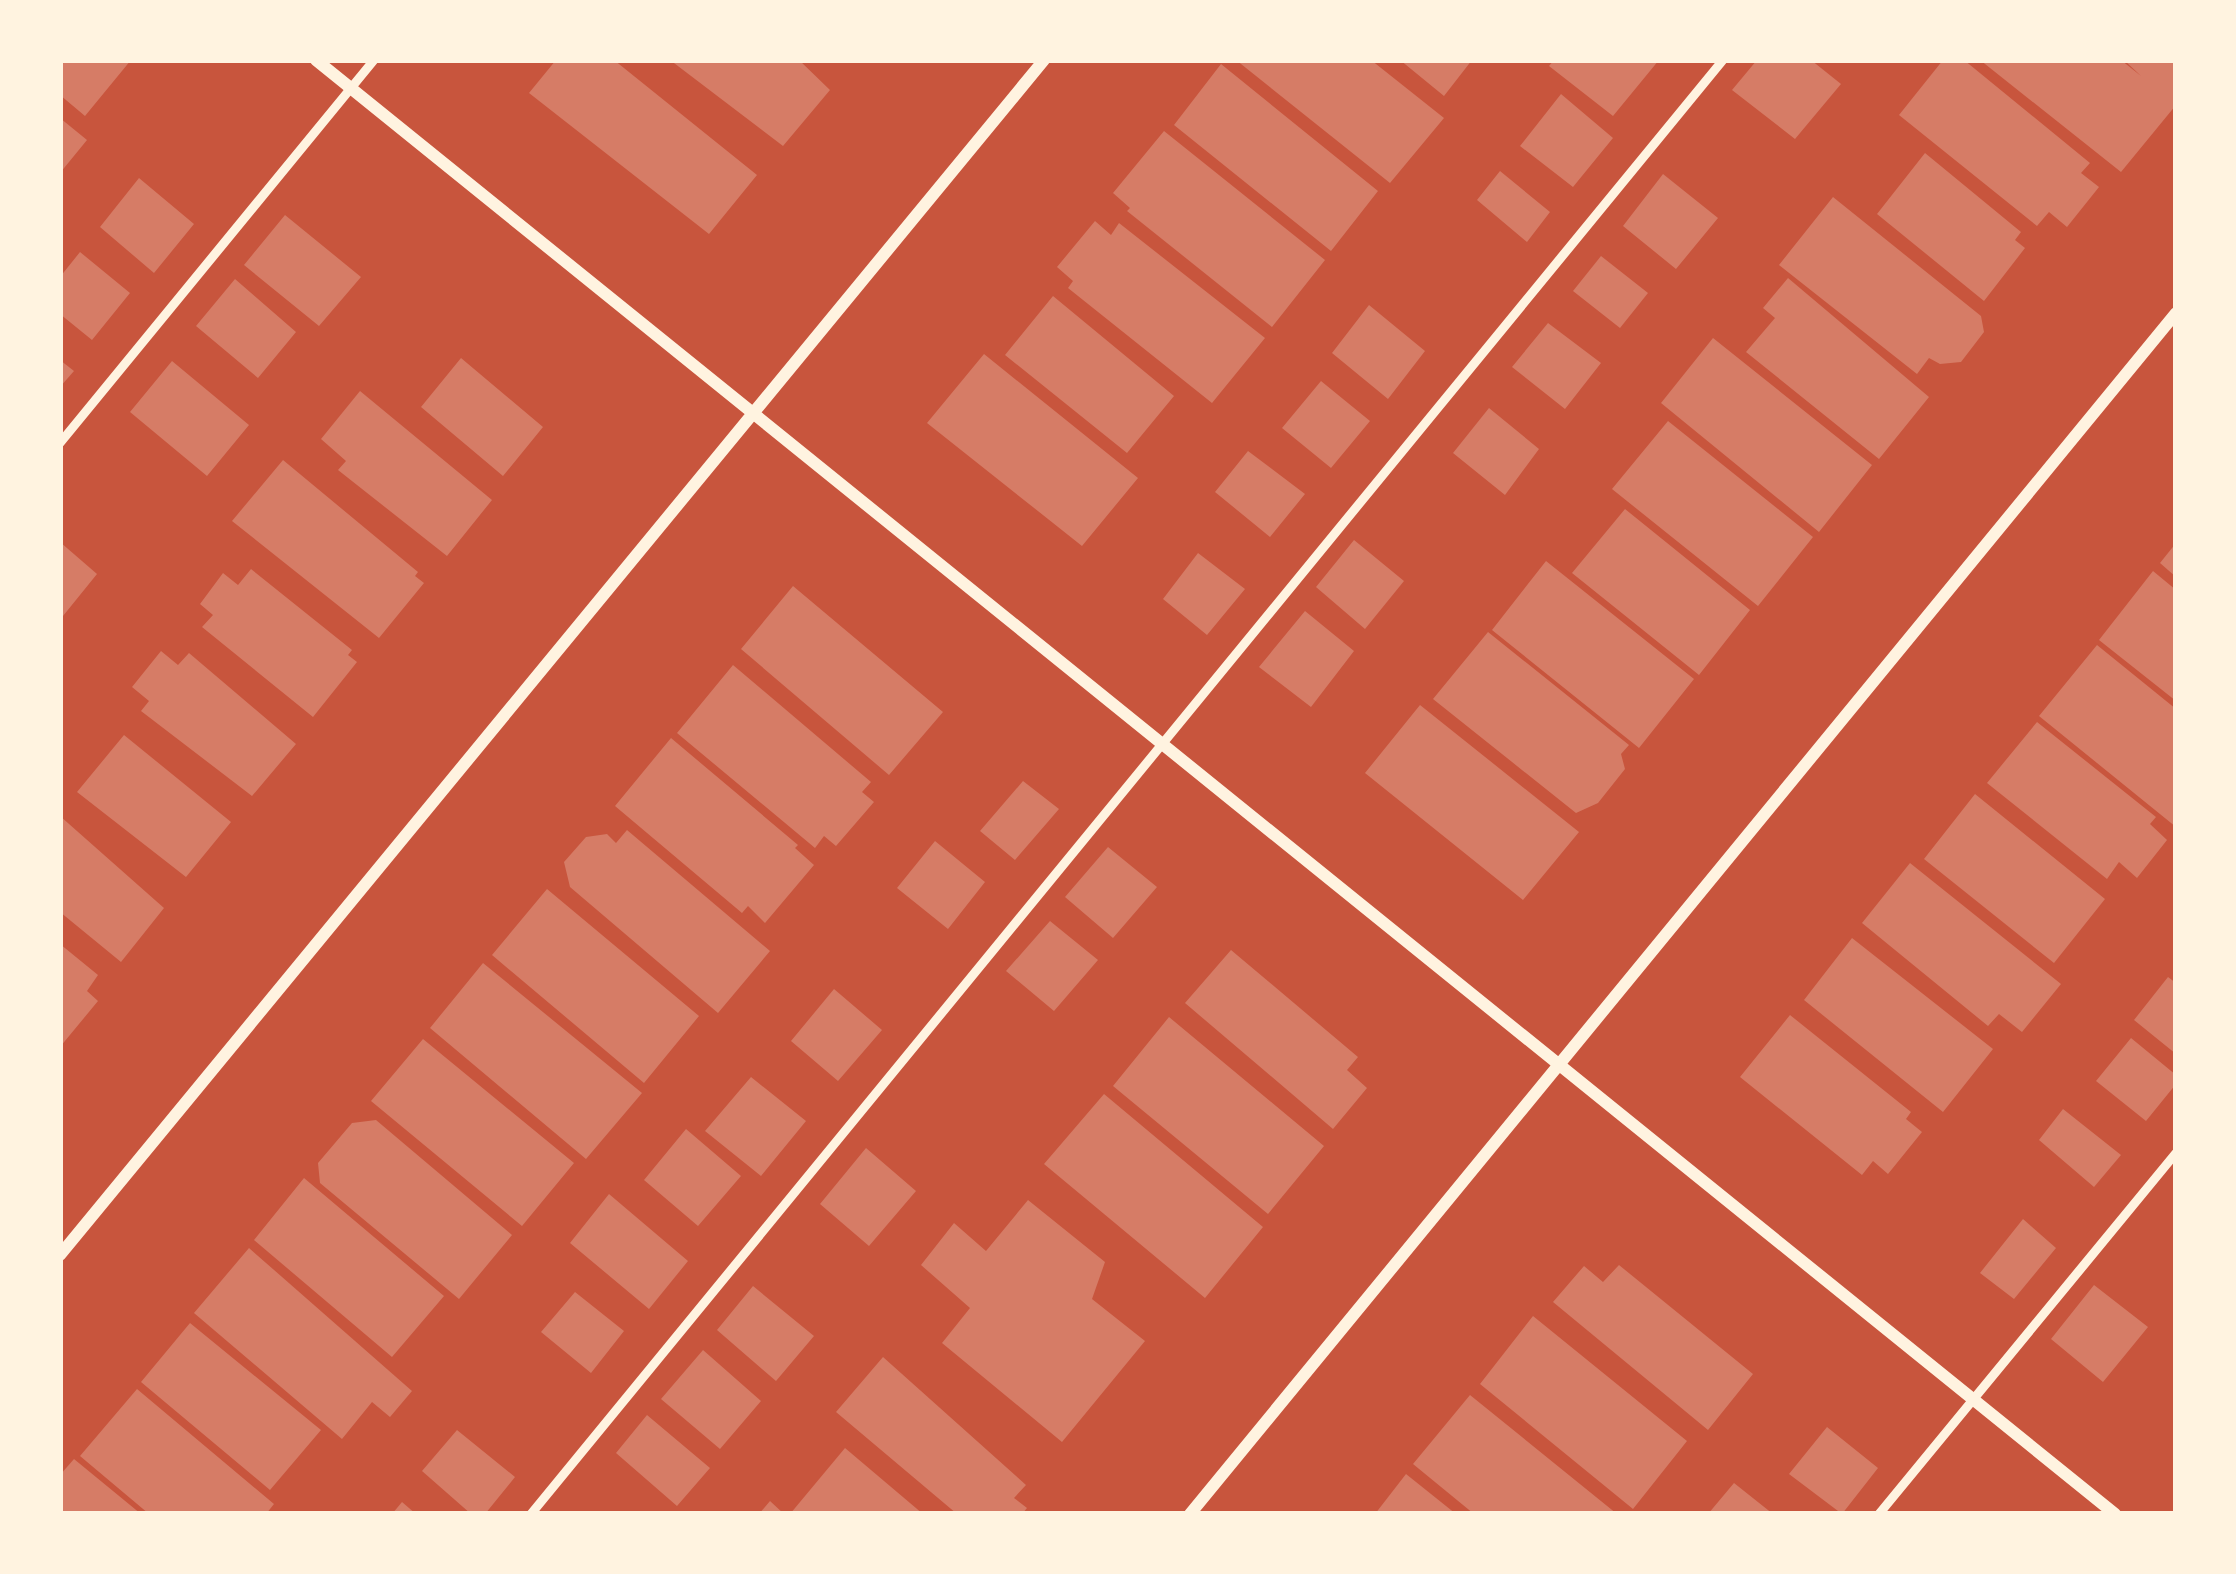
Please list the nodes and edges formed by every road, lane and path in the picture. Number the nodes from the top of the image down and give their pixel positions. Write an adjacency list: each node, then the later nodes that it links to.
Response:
1 (316, 60): 5 (street)
2 (374, 60): 5 (lane)
3 (1044, 60): 7 (street)
4 (1723, 60): 9 (lane)
5 (351, 88): 7 (street); 8 (lane)
6 (2176, 313): 10 (street)
7 (754, 414): 9 (street); 12 (street)
8 (60, 443)
9 (1160, 742): 10 (street); 14 (lane)
10 (1559, 1065): 13 (street); 15 (street)
11 (2176, 1153): 13 (lane)
12 (60, 1255)
13 (1974, 1399): 16 (lane); 17 (street)
14 (531, 1514)
15 (1190, 1514)
16 (1880, 1514)
17 (2115, 1514)

